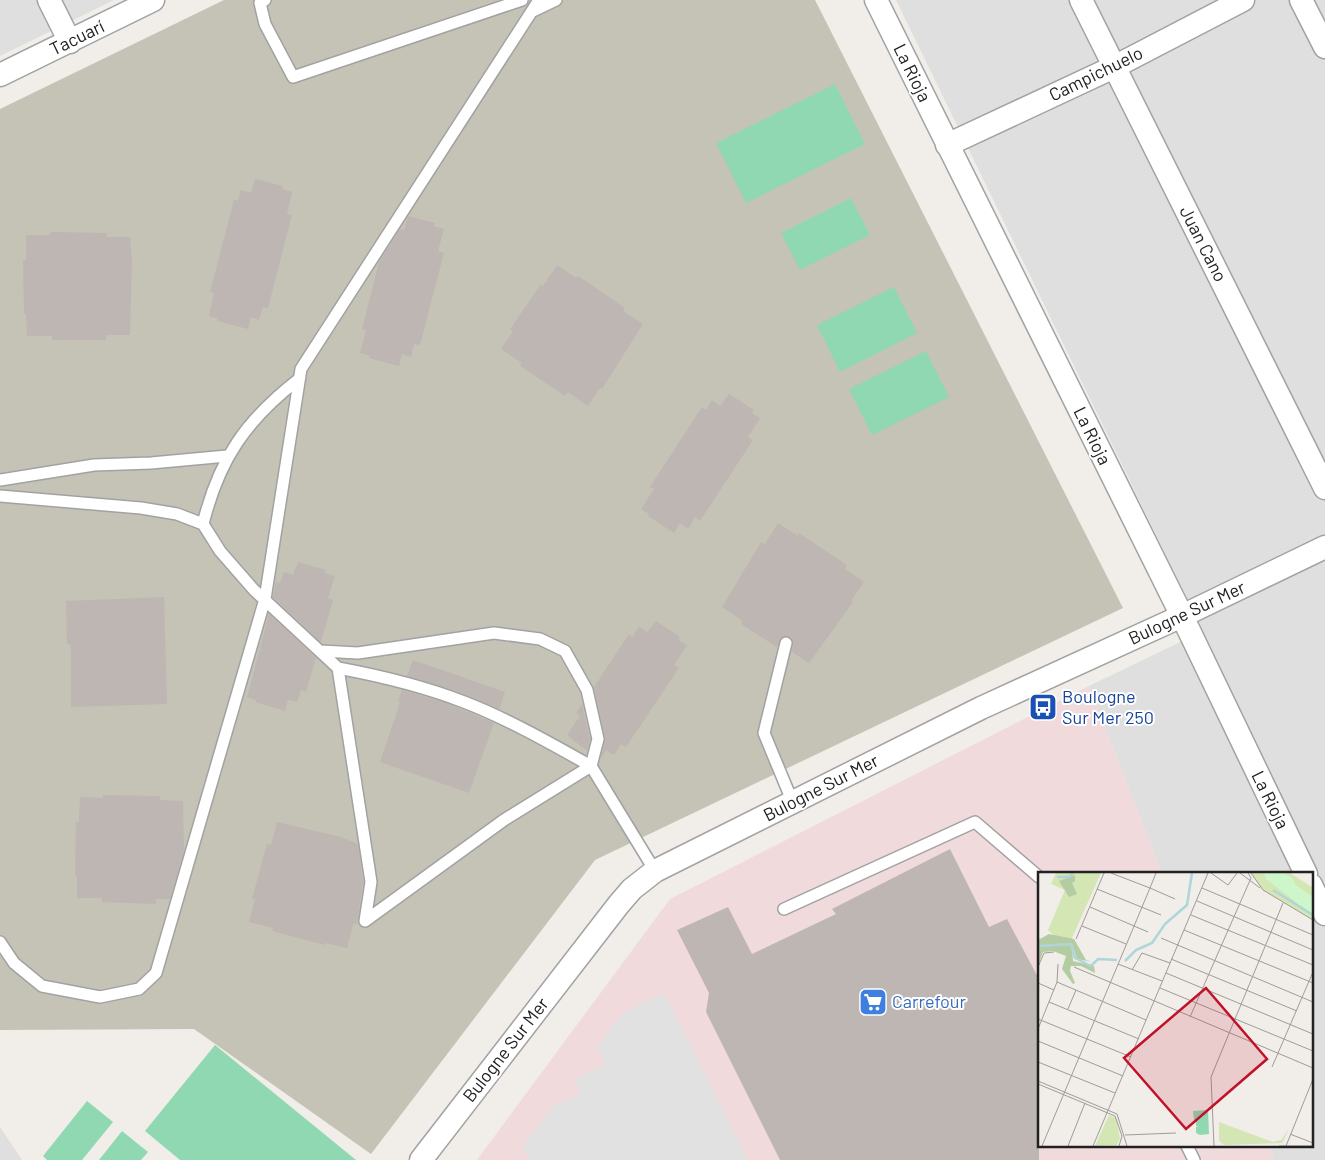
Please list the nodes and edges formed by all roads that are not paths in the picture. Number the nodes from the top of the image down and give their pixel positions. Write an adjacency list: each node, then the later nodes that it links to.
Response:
1 (49, 0): 12 (street)
2 (153, 0): 12 (street, Tacuarí)
3 (265, 0): 4 (lane)
4 (522, 0)
5 (539, 0): 11 (lane)
6 (556, 0): 11 (lane)
7 (876, 0): 16 (street, La Rioja)
8 (1081, 0): 14 (street, Juan Cano)
9 (1243, 0): 14 (street, Campichuelo)
10 (1301, 0): 13 (street)
11 (532, 12): 17 (lane)
12 (70, 42): 15 (street, Tacuarí)
13 (1325, 47)
14 (1114, 67): 16 (street, Campichuelo); 20 (street, Juan Cano)
15 (0, 75)
16 (947, 145): 25 (street, La Rioja)
17 (299, 379): 18 (lane); 24 (lane)
18 (227, 456): 19 (lane); 22 (lane)
19 (0, 480)
20 (1325, 488)
21 (0, 496): 22 (lane)
22 (203, 524): 24 (lane)
23 (1325, 547): 25 (street, Bulogne Sur Mer)
24 (264, 598): 27 (lane); 37 (lane)
25 (1182, 616): 30 (street, Bulogne Sur Mer); 32 (street, La Rioja)
26 (786, 644): 30 (lane)
27 (321, 651): 28 (lane); 29 (lane)
28 (338, 668): 29 (lane); 29 (lane)
29 (591, 766): 31 (lane)
30 (794, 802): 31 (street, Bulogne Sur Mer)
31 (655, 871): 39 (street, Bulogne Sur Mer)
32 (1305, 872)
33 (1038, 876): 35 (lane)
34 (1312, 887): 36 (street)
35 (784, 909)
36 (1325, 914)
37 (0, 942)
38 (1188, 1148): 40 (lane)
39 (421, 1160)
40 (1194, 1160)

